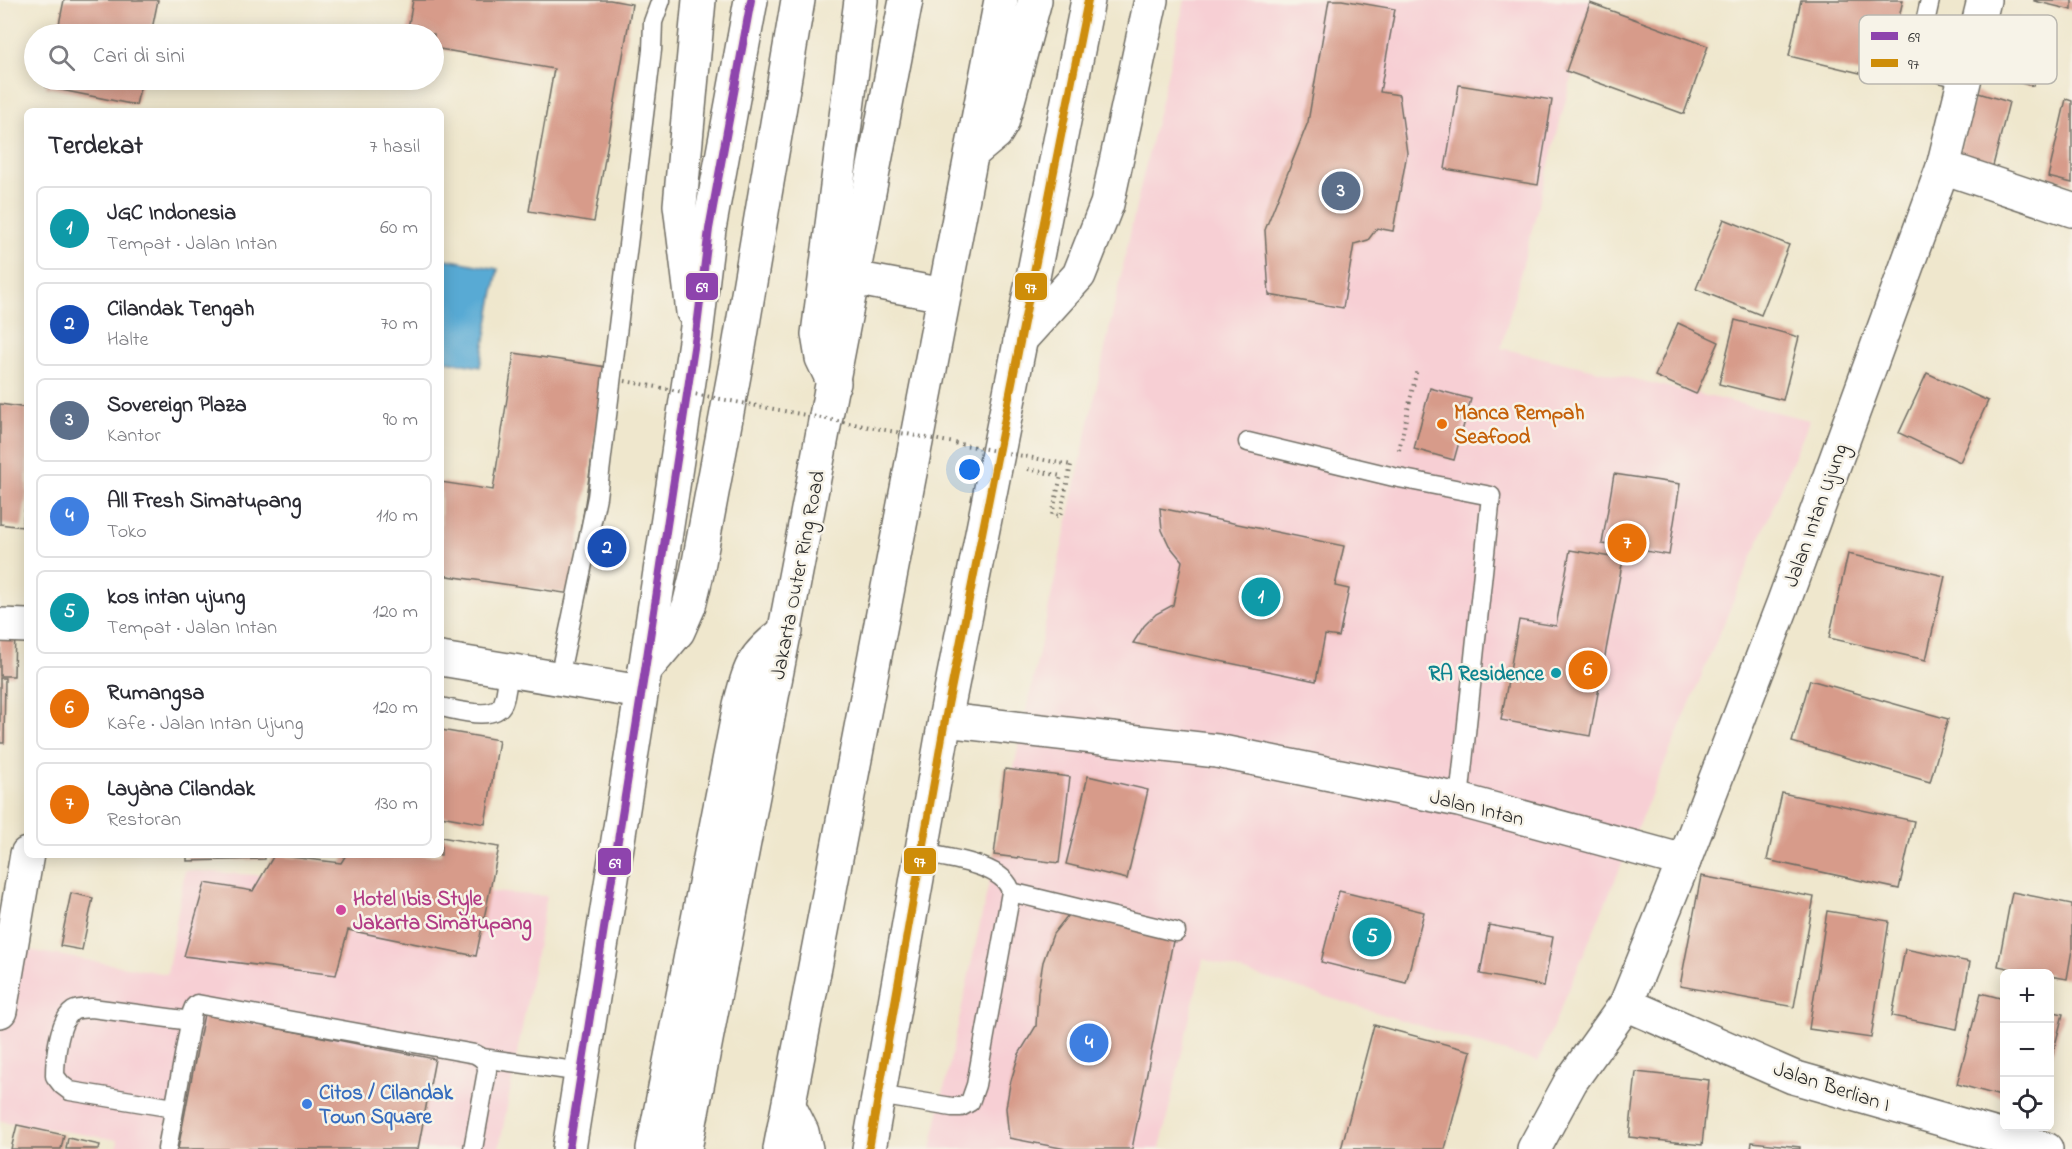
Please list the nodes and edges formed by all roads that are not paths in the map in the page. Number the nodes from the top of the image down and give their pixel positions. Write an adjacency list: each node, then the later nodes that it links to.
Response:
1 (661, 0): 30 (lane)
2 (699, 0): 21 (main road)
3 (751, 0): 21 (main road)
4 (798, 0): 31 (main road)
5 (861, 0): 23 (main road)
6 (906, 0): 19 (main road, Jakarta Outer Ring Road)
7 (1001, 0): 16 (main road)
8 (1035, 0): 16 (main road)
9 (1088, 0): 22 (main road)
10 (1151, 0): 22 (main road)
11 (1930, 0): 13 (lane)
12 (1984, 0): 14 (main road, Jalan Intan Ujung)
13 (1927, 15)
14 (1980, 15)
15 (1964, 84): 17 (main road, Jalan Intan Ujung)
16 (972, 153): 20 (main road)
17 (1943, 167): 18 (main road); 37 (main road, Jalan Intan Ujung)
18 (2072, 210)
19 (854, 278): 20 (main road); 23 (main road, Jakarta Outer Ring Road)
20 (944, 295): 46 (main road)
21 (696, 335): 31 (main road)
22 (1020, 340): 33 (main road)
23 (834, 383): 27 (main road, Jakarta Outer Ring Road)
24 (1248, 442): 34 (lane)
25 (0, 626): 26 (main road)
26 (24, 626)
27 (786, 631): 51 (main road); 52 (main road, Jakarta Outer Ring Road)
28 (444, 660): 29 (main road)
29 (509, 670): 30 (main road); 32 (lane)
30 (559, 678): 31 (main road)
31 (643, 681): 44 (main road)
32 (444, 708)
33 (945, 720): 34 (main road, Jalan Intan); 35 (main road)
34 (1459, 801): 37 (main road, Jalan Intan)
35 (922, 853): 38 (lane); 45 (main road)
36 (26, 858): 41 (main road)
37 (1684, 861): 40 (main road)
38 (1011, 892): 39 (lane); 45 (lane)
39 (1176, 932)
40 (1626, 1004): 56 (main road); 57 (main road, Jalan Berlian I)
41 (0, 1011)
42 (191, 1021): 43 (lane); 47 (lane); 47 (lane)
43 (484, 1060): 44 (lane); 49 (lane)
44 (582, 1075): 50 (main road)
45 (878, 1095): 55 (main road)
46 (789, 1106): 53 (main road); 54 (main road)
47 (174, 1108): 48 (lane)
48 (167, 1149)
49 (473, 1149)
50 (569, 1149)
51 (653, 1149)
52 (685, 1149)
53 (780, 1149)
54 (806, 1149)
55 (869, 1149)
56 (1534, 1149)
57 (2046, 1149)

